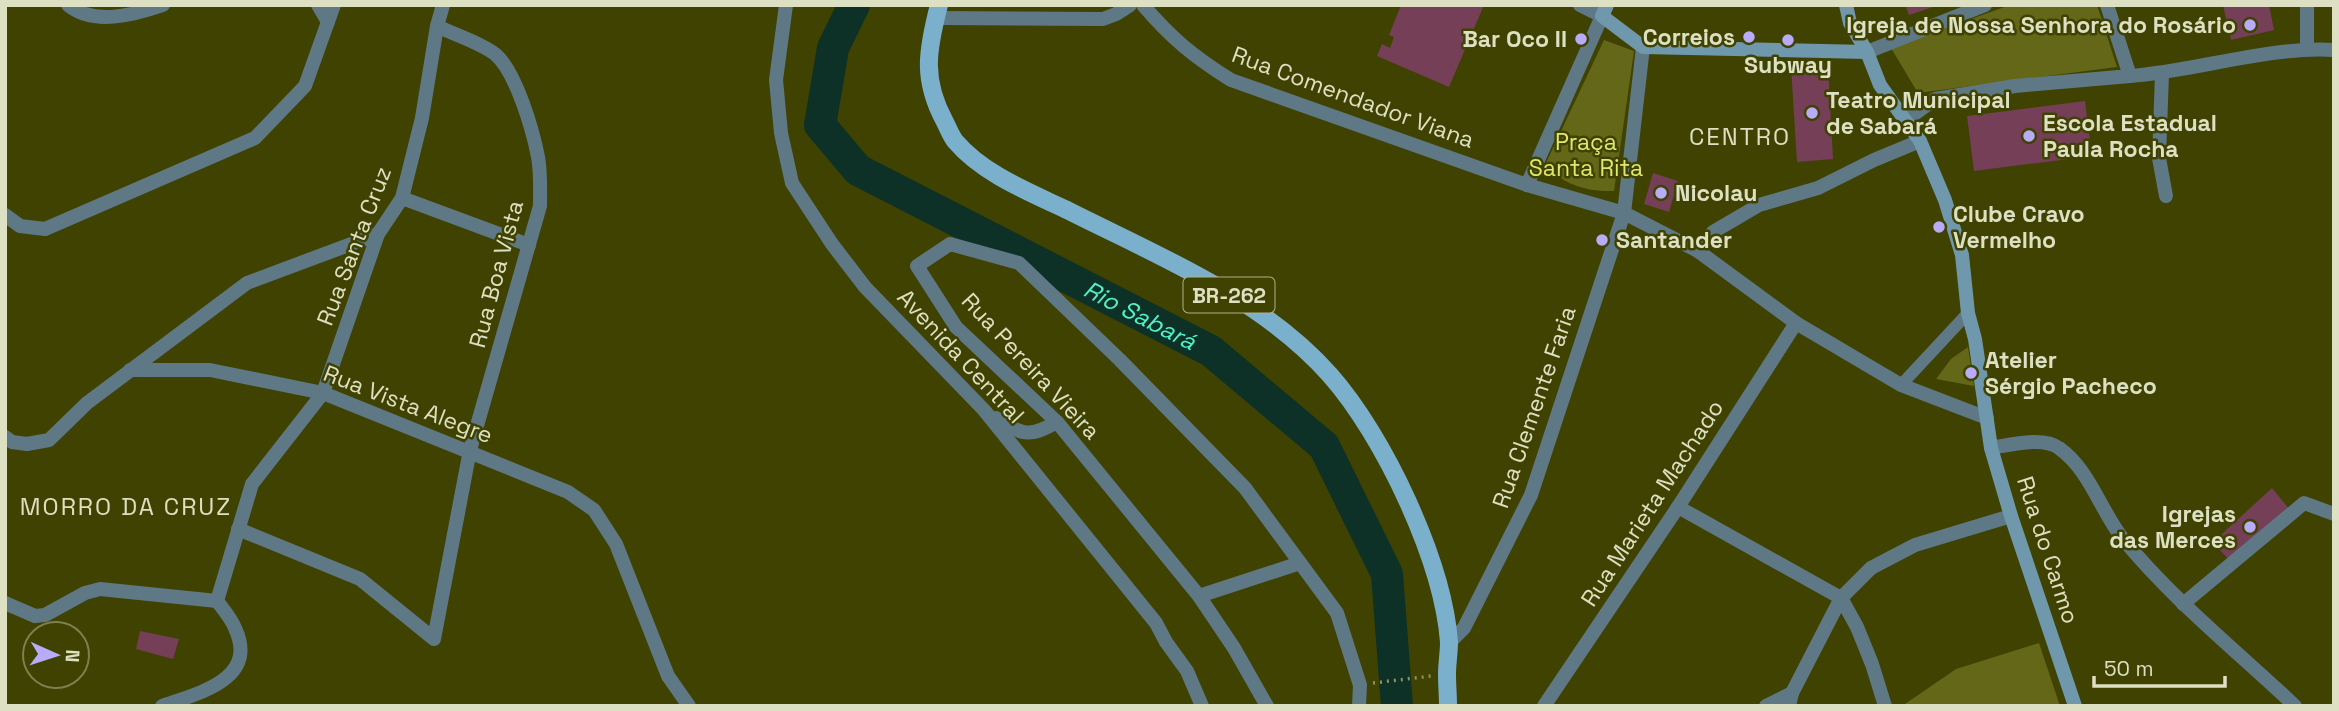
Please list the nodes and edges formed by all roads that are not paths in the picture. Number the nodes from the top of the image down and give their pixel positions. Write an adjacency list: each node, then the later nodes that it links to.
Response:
1 (68, 5): 2 (street)
2 (163, 5)
3 (318, 5): 16 (street)
4 (334, 5): 16 (street)
5 (443, 5): 17 (street, Rua Santa Cruz)
6 (786, 5): 39 (street, Avenida Central)
7 (1130, 5): 15 (street)
8 (1143, 5): 26 (street, Rua Comendador Viana)
9 (1580, 5): 14 (street)
10 (1846, 5): 21 (main road, Rua do Carmo)
11 (1984, 5): 21 (street)
12 (2107, 5): 23 (street)
13 (2307, 5): 19 (street)
14 (1604, 11): 18 (main road); 26 (street)
15 (937, 12): 55 (main road, BR-262)
16 (328, 22): 30 (street)
17 (437, 26): 28 (street, Rua Santa Cruz); 32 (street, Rua Boa Vista)
18 (1643, 47): 21 (main road); 29 (street)
19 (2307, 48): 20 (street); 22 (street)
20 (2334, 50)
21 (1867, 52): 24 (main road, Rua do Carmo)
22 (2162, 74): 23 (street); 27 (street)
23 (2130, 76): 24 (street)
24 (1906, 120): 25 (main road, Rua do Carmo)
25 (1920, 141): 33 (street); 34 (main road, Rua do Carmo)
26 (1527, 185): 29 (street)
27 (2166, 196)
28 (402, 198): 31 (street, Rua Santa Cruz); 32 (street)
29 (1624, 213): 33 (street); 55 (street, Rua Clemente Faria)
30 (5, 215)
31 (378, 234): 36 (street); 38 (street, Rua Santa Cruz)
32 (529, 245): 44 (street, Rua Boa Vista)
33 (1698, 251): 35 (street)
34 (1968, 313): 37 (street); 40 (main road, Rua do Carmo)
35 (1796, 323): 37 (street); 45 (street, Rua Marieta Machado)
36 (130, 370): 38 (street, Rua Vista Alegre); 42 (street)
37 (1901, 385): 40 (street)
38 (323, 393): 44 (street, Rua Vista Alegre); 48 (street, Rua Santa Cruz)
39 (984, 410): 41 (street); 60 (street, Avenida Central)
40 (1987, 418): 43 (main road, Rua do Carmo)
41 (1057, 422): 49 (street, Rua Pereira Vieira); 50 (street, Rua Pereira Vieira)
42 (5, 437)
43 (1992, 448): 47 (main road, Rua do Carmo); 54 (street)
44 (470, 450): 48 (street, Rua Boa Vista); 59 (street, Rua Vista Alegre)
45 (1678, 507): 51 (street); 65 (street, Rua Marieta Machado)
46 (2334, 514): 54 (street)
47 (2011, 516): 51 (street); 68 (main road, Rua do Carmo)
48 (238, 529): 52 (street, Rua Santa Cruz)
49 (1300, 563): 50 (street); 62 (street, Rua Pereira Vieira)
50 (1199, 596): 61 (street, Rua Pereira Vieira)
51 (1840, 598): 57 (street); 67 (street)
52 (217, 601): 53 (street); 58 (street)
53 (5, 603)
54 (2183, 604): 69 (street)
55 (1449, 643): 56 (main road, BR-262)
56 (1438, 676): 63 (main road, BR-262); 64 (main road, BR-262)
57 (1791, 699): 66 (street)
58 (162, 706)
59 (689, 706)
60 (1202, 706)
61 (1268, 706)
62 (1359, 706)
63 (1436, 706)
64 (1448, 706)
65 (1544, 706)
66 (1766, 706)
67 (1885, 706)
68 (2075, 706)
69 (2295, 706)

